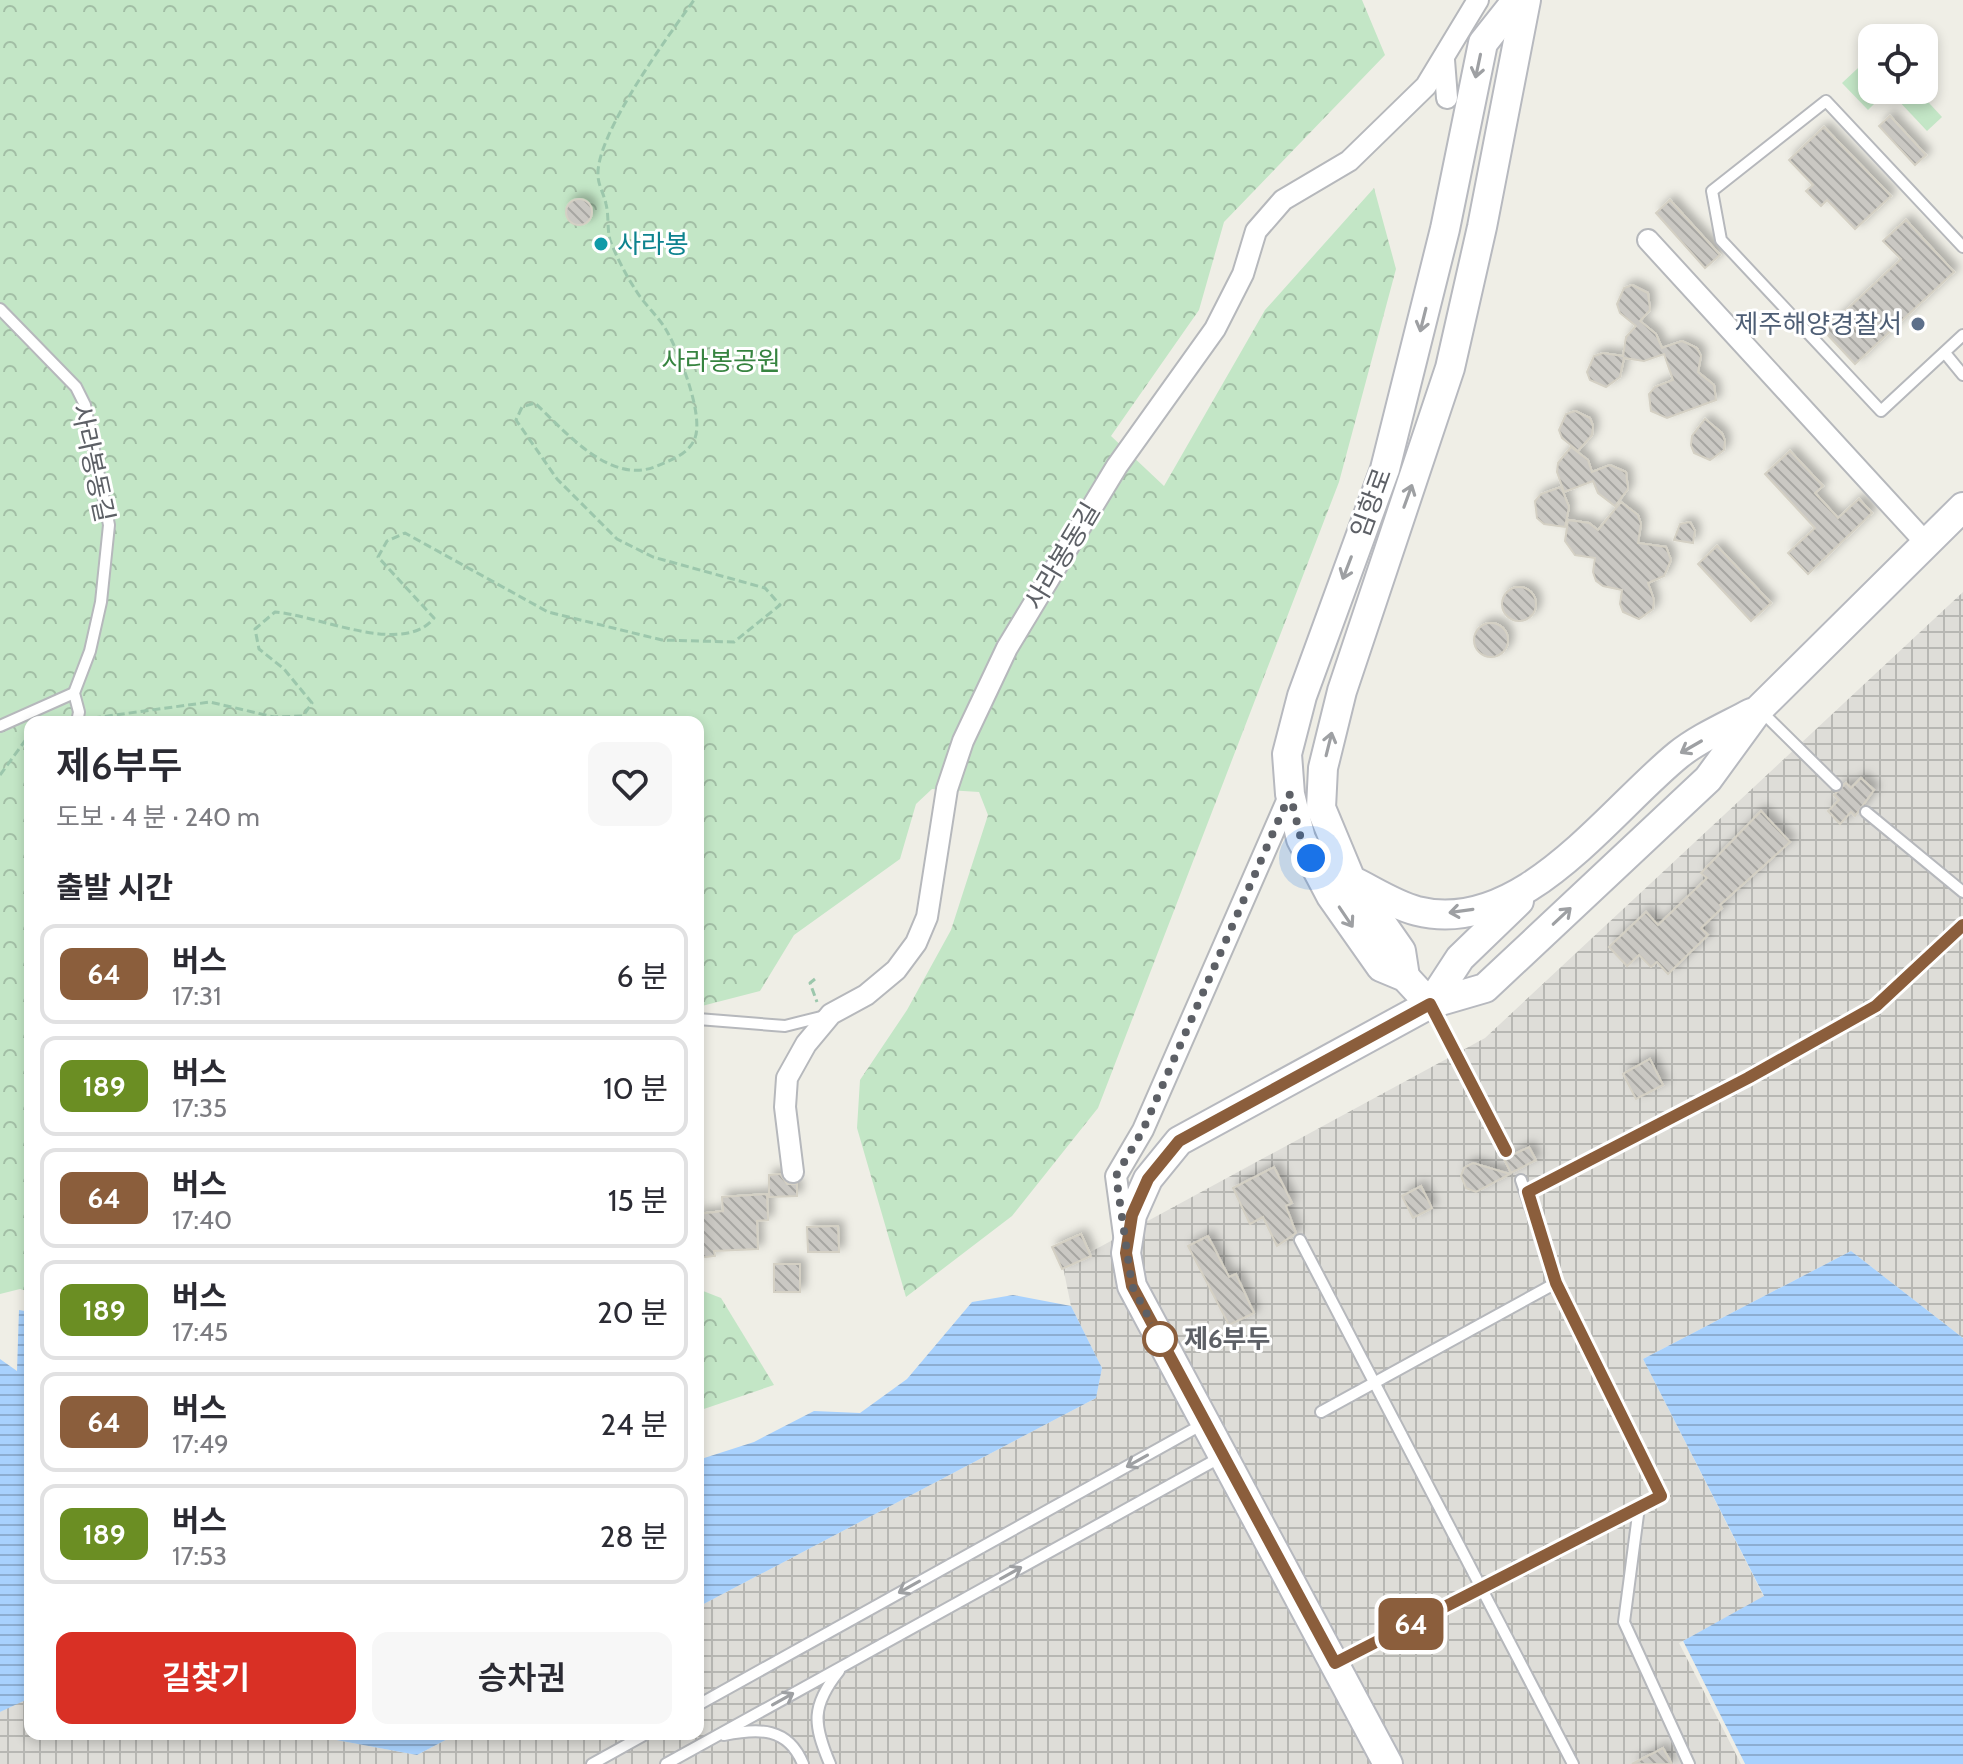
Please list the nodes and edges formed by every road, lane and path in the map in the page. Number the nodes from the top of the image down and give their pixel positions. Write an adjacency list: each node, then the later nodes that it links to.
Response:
1 (694, 0): 20 (path)
2 (1478, 0): 5 (street, 사라봉동길)
3 (1517, 0): 25 (main road, 임항로, one-way to 25)
4 (1526, 0): 27 (main road, 임항로, one-way to 4)
5 (1444, 60): 6 (street); 34 (street, 사라봉동길)
6 (1447, 98)
7 (1648, 240): 14 (street)
8 (1963, 247): 11 (lane)
9 (0, 309): 15 (lane, 사라봉동길)
10 (1963, 335): 11 (lane)
11 (1945, 353): 12 (lane)
12 (1963, 375)
13 (1963, 507): 14 (main road)
14 (1925, 542): 16 (main road)
15 (74, 693): 17 (lane, 사라봉동길); 21 (lane)
16 (1759, 709): 24 (lane); 28 (main road, one-way to 28); 33 (main road, one-way to 16)
17 (78, 716)
18 (117, 716): 19 (path)
19 (270, 716)
20 (303, 716)
21 (0, 726)
22 (24, 742): 23 (path)
23 (0, 775)
24 (1836, 785)
25 (1290, 794): 31 (main road, 임항로, one-way to 31); 41 (street)
26 (1866, 812): 29 (lane)
27 (1351, 880): 28 (main road, one-way to 27); 31 (main road, 임항로)
28 (1534, 886): 33 (main road)
29 (1963, 892)
30 (1963, 925): 39 (lane)
31 (1405, 977): 33 (main road, 임항로)
32 (815, 979): 34 (path)
33 (1430, 1004): 36 (lane); 41 (main road)
34 (827, 1015): 35 (lane, 사라봉동길); 37 (street)
35 (704, 1019)
36 (1506, 1151)
37 (793, 1172)
38 (1521, 1180): 39 (lane)
39 (1528, 1192): 42 (lane)
40 (1300, 1240): 43 (lane)
41 (1126, 1253): 45 (main road)
42 (1556, 1283): 43 (lane); 47 (lane)
43 (1374, 1382): 44 (lane); 48 (lane)
44 (1321, 1412)
45 (1205, 1423): 46 (main road); 51 (lane, one-way to 51)
46 (1223, 1456): 49 (main road); 50 (lane, one-way to 46)
47 (1639, 1507): 48 (lane); 54 (lane)
48 (1481, 1588): 49 (lane); 60 (lane)
49 (1335, 1663): 59 (main road)
50 (842, 1666): 52 (lane, one-way to 50); 58 (lane)
51 (704, 1702)
52 (715, 1737): 56 (lane); 57 (lane)
53 (635, 1740): 55 (lane)
54 (1684, 1762)
55 (592, 1764)
56 (666, 1764)
57 (803, 1764)
58 (830, 1764)
59 (1388, 1764)
60 (1573, 1764)

